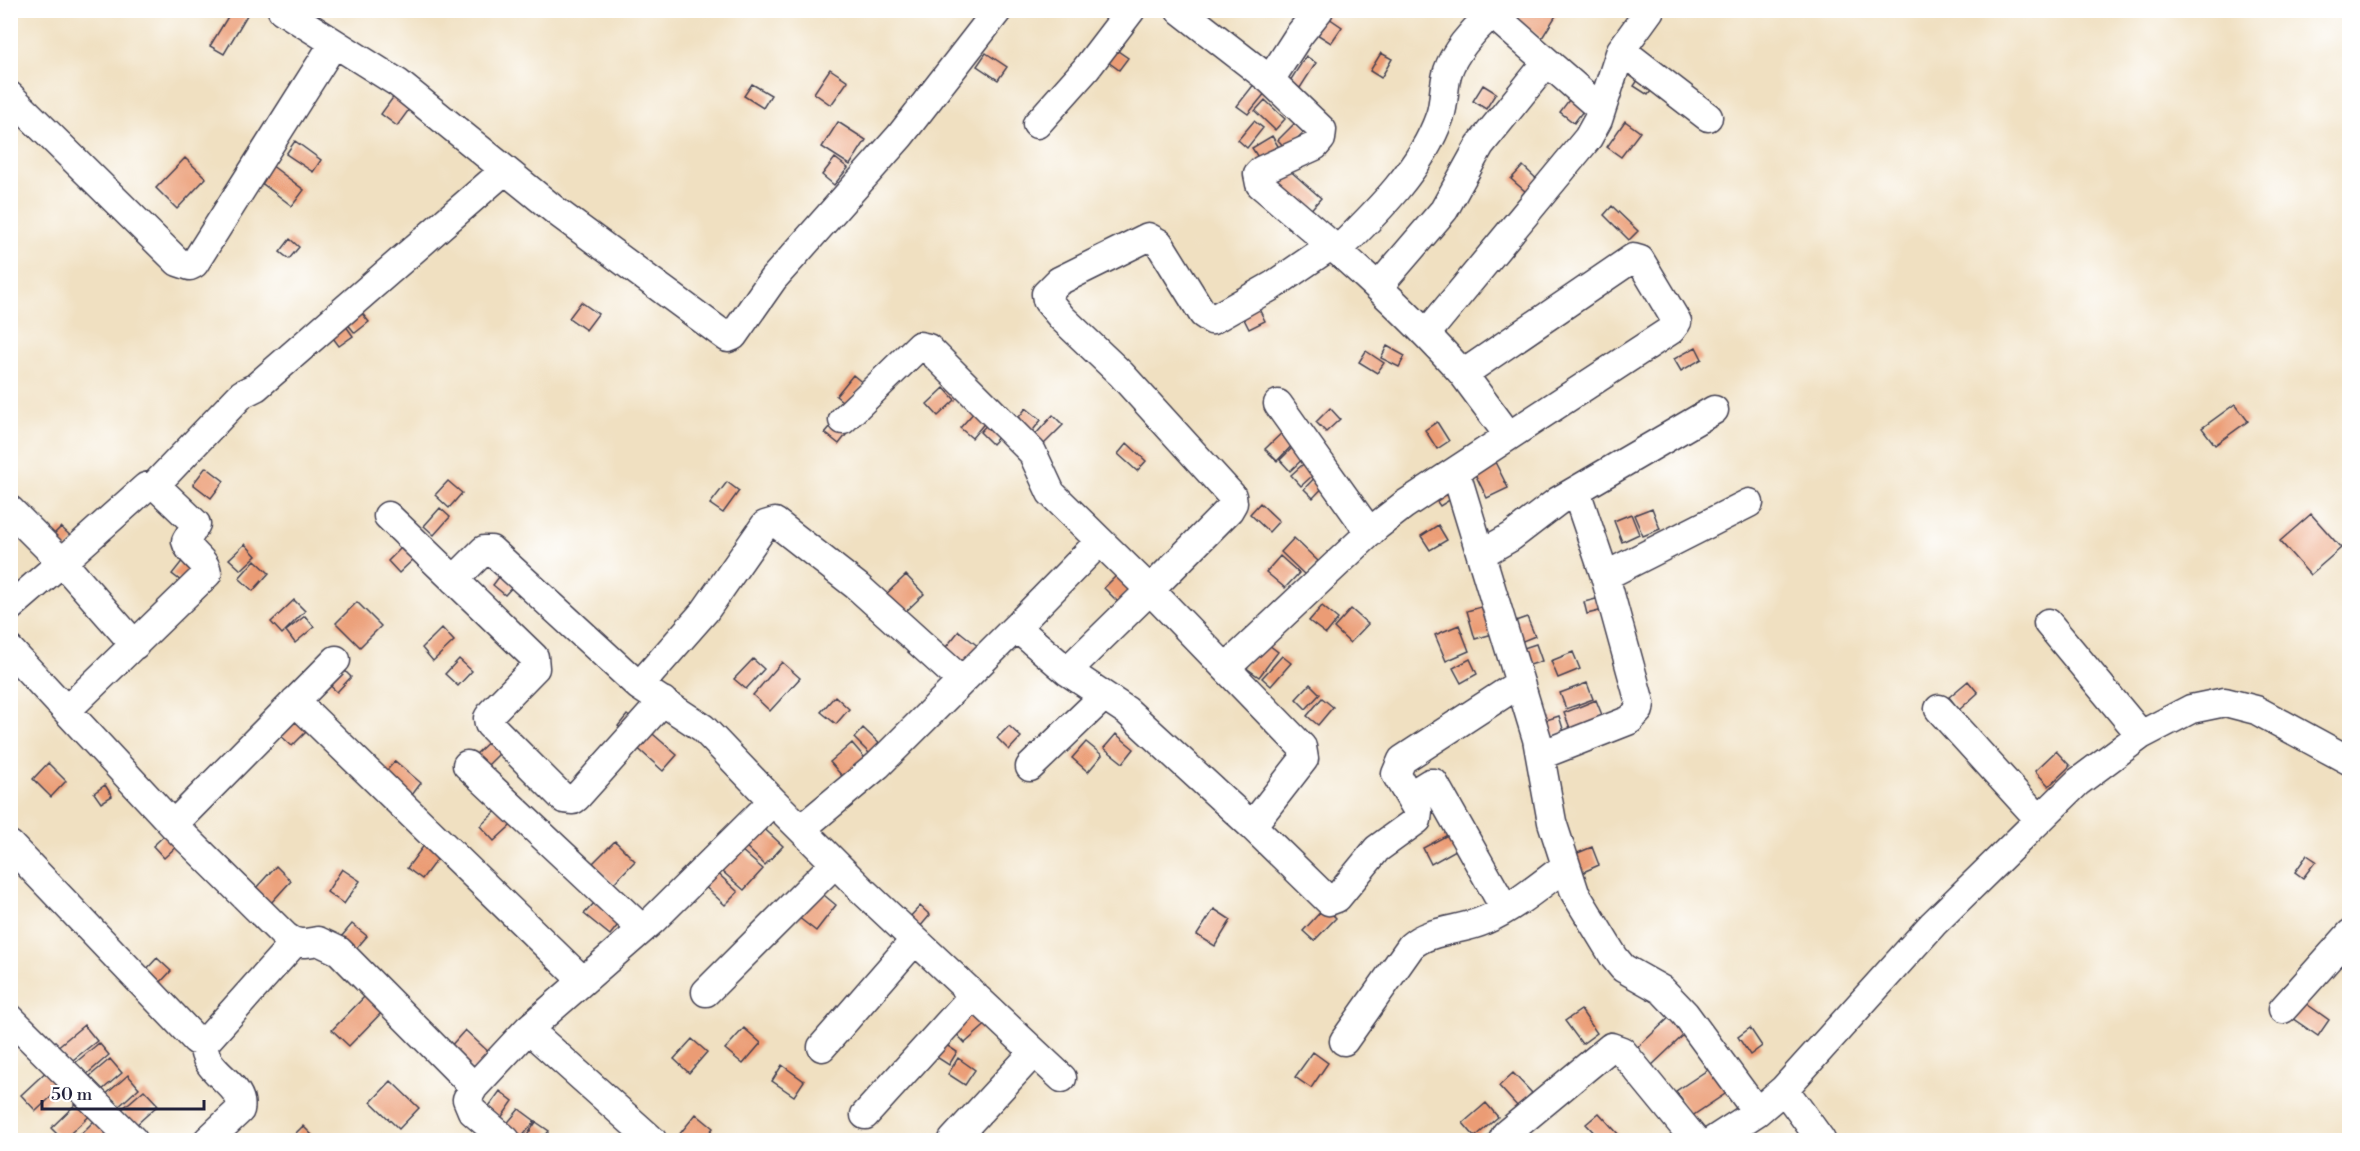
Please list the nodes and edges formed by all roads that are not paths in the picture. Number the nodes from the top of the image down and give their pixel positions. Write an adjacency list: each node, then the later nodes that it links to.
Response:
1 (282, 10): 7 (street)
2 (998, 10): 15 (street)
3 (1131, 10): 14 (street)
4 (1180, 10): 10 (street)
5 (1319, 10): 10 (street)
6 (1650, 10): 8 (street)
7 (334, 43): 11 (street); 15 (street)
8 (1621, 50): 12 (street); 13 (street)
9 (1547, 62): 12 (street); 16 (street); 17 (street)
10 (1270, 80): 16 (street)
11 (10, 96)
12 (1601, 109): 18 (street)
13 (1708, 117)
14 (1037, 124)
15 (505, 170): 25 (street)
16 (1335, 247): 17 (street); 36 (street)
17 (1378, 287): 18 (street)
18 (1427, 333): 19 (street)
19 (1463, 374): 23 (street); 23 (street)
20 (1278, 404): 30 (street)
21 (1714, 410): 26 (street)
22 (843, 420): 31 (street)
23 (1509, 436): 24 (street)
24 (1456, 472): 30 (street); 32 (street)
25 (155, 485): 33 (street); 40 (street)
26 (1576, 491): 32 (street); 34 (street)
27 (1749, 503): 34 (street)
28 (10, 510): 33 (street)
29 (388, 516): 35 (street)
30 (1370, 533): 43 (street)
31 (1100, 541): 36 (street); 39 (street)
32 (1481, 554): 46 (street)
33 (62, 562): 37 (street); 40 (street)
34 (1605, 576): 54 (street)
35 (454, 580): 47 (street); 50 (street)
36 (1150, 590): 43 (street); 44 (street)
37 (10, 607)
38 (2048, 623): 53 (street)
39 (1016, 627): 44 (street); 45 (street)
40 (135, 645): 51 (street)
41 (10, 650): 51 (street)
42 (336, 660): 49 (street)
43 (1226, 668): 62 (street)
44 (1067, 671): 48 (street)
45 (962, 681): 47 (street); 63 (street)
46 (1520, 682): 54 (street); 58 (street)
47 (639, 686): 50 (street)
48 (1103, 697): 57 (street); 62 (street)
49 (295, 701): 61 (street); 72 (street)
50 (663, 701): 59 (street)
51 (68, 709): 61 (street)
52 (1939, 709): 60 (street)
53 (2141, 735): 55 (street); 60 (street)
54 (1541, 755): 66 (street)
55 (2349, 761)
56 (467, 765): 68 (street)
57 (1030, 767)
58 (1409, 796): 62 (street); 67 (street)
59 (773, 801): 63 (street); 68 (street)
60 (2038, 819): 84 (street)
61 (173, 825): 71 (street)
62 (1252, 826)
63 (801, 828): 65 (street)
64 (10, 845): 78 (street)
65 (835, 863): 70 (street); 73 (street)
66 (1566, 866): 67 (street); 85 (street)
67 (1505, 909): 79 (street)
68 (642, 929): 72 (street)
69 (2349, 933): 75 (street)
70 (915, 940): 74 (street); 80 (street)
71 (294, 943): 78 (street); 83 (street)
72 (583, 981): 77 (street)
73 (706, 992)
74 (974, 995): 81 (street); 86 (street)
75 (2283, 1009)
76 (10, 1018): 87 (street)
77 (528, 1029): 83 (street); 90 (street)
78 (204, 1041): 88 (street)
79 (1344, 1041)
80 (822, 1047)
81 (1034, 1052): 82 (street); 91 (street)
82 (1062, 1078)
83 (474, 1087): 89 (street)
84 (1784, 1089): 85 (street); 95 (street)
85 (1757, 1112): 94 (street)
86 (865, 1115)
87 (133, 1140)
88 (208, 1140)
89 (506, 1140)
90 (652, 1140)
91 (953, 1140)
92 (1503, 1140): 93 (street)
93 (1695, 1140)
94 (1714, 1140)
95 (1821, 1140)

